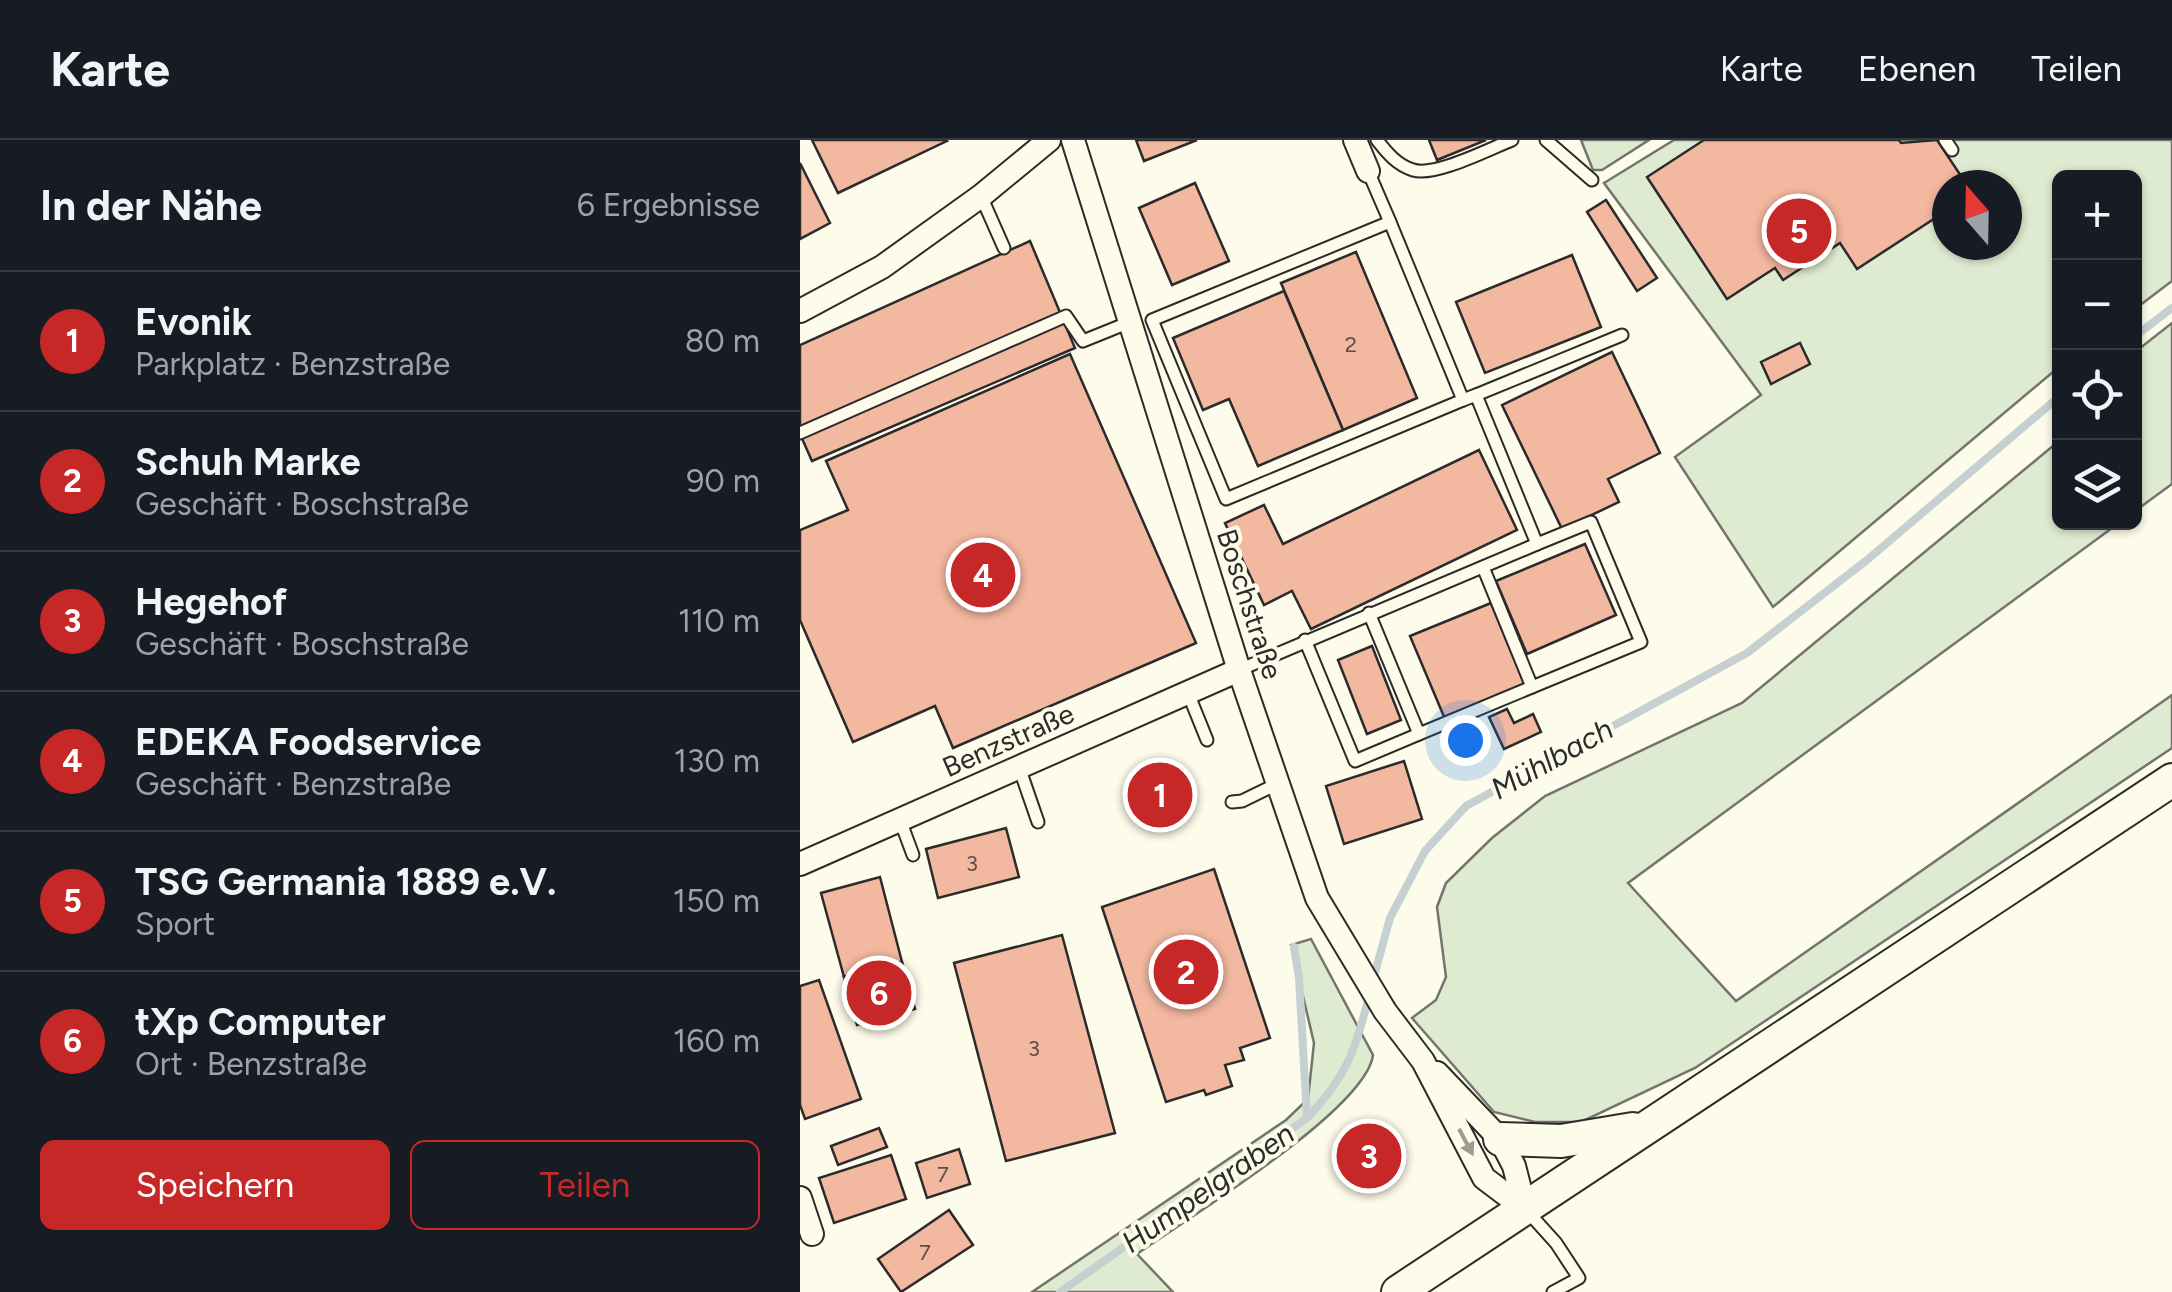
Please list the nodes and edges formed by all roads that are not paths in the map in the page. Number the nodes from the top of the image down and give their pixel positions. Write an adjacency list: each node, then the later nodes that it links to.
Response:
1 (1049, 140): 9 (street)
2 (1073, 140): 13 (street, Boschstraße)
3 (1355, 140): 7 (street)
4 (1377, 140): 5 (lane)
5 (1512, 140)
6 (1546, 140): 8 (lane)
7 (1368, 170): 10 (lane)
8 (1592, 180)
9 (980, 196): 11 (lane); 12 (street)
10 (1390, 222): 15 (lane); 15 (lane)
11 (1004, 248)
12 (800, 311)
13 (1130, 322): 16 (lane); 21 (street, Boschstraße)
14 (1622, 335): 15 (lane)
15 (1470, 398): 17 (lane)
16 (800, 433)
17 (1538, 544): 18 (lane); 22 (lane)
18 (1482, 567): 19 (lane); 22 (lane)
19 (1370, 614): 20 (lane); 24 (lane)
20 (1305, 640): 21 (lane); 24 (lane)
21 (1240, 670): 23 (street, Benzstraße); 28 (street, Boschstraße)
22 (1532, 687): 24 (lane)
23 (1188, 693): 25 (lane); 26 (street, Benzstraße)
24 (1420, 734)
25 (1207, 740)
26 (1019, 767): 30 (street, Benzstraße); 31 (lane)
27 (2172, 780): 35 (main road)
28 (1277, 784): 29 (lane); 34 (street, Boschstraße)
29 (1232, 802)
30 (900, 820): 32 (lane); 33 (street, Benzstraße)
31 (1038, 822)
32 (913, 855)
33 (800, 864)
34 (1423, 1061): 36 (street, Boschstraße); 38 (street, Boschstraße, one-way to 38)
35 (1643, 1128): 36 (main road); 38 (main road)
36 (1500, 1139): 38 (street, Boschstraße)
37 (800, 1198): 39 (street)
38 (1525, 1209): 40 (main road); 41 (lane)
39 (812, 1234)
40 (1398, 1292)
41 (1553, 1292)

